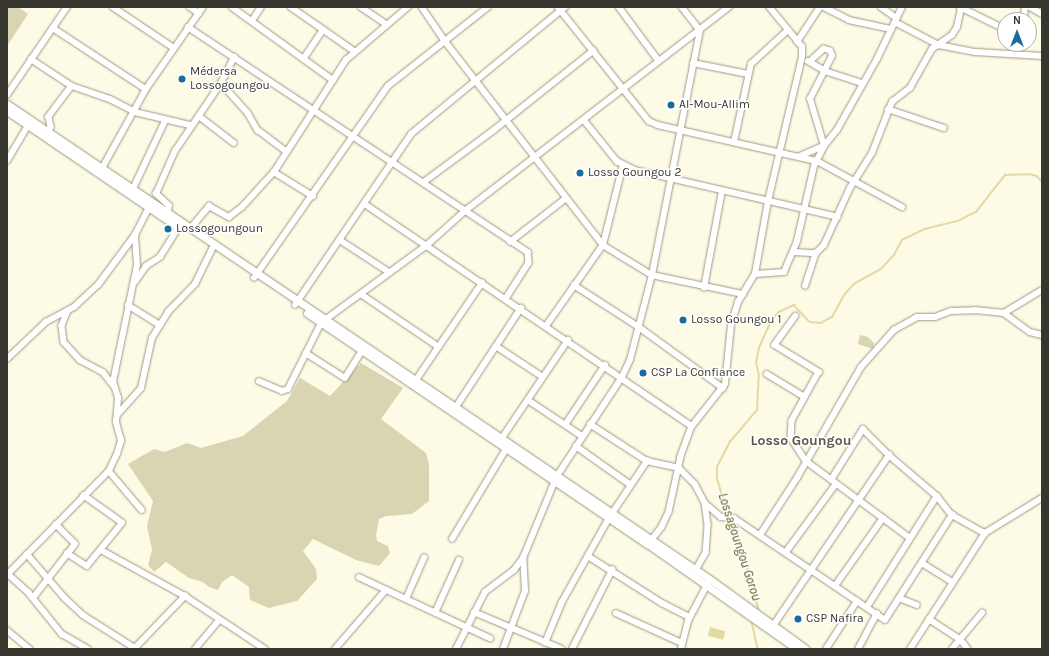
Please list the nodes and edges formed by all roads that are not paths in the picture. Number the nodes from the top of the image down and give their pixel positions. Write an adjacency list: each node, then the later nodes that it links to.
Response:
1 (67, 7): 30 (street)
2 (113, 7): 38 (street)
3 (190, 7): 23 (street)
4 (203, 7): 23 (street)
5 (232, 7): 26 (street)
6 (261, 7): 26 (street)
7 (361, 7): 27 (street)
8 (408, 7): 27 (street)
9 (422, 7): 35 (street)
10 (488, 7): 35 (street)
11 (619, 7): 46 (street)
12 (682, 7): 33 (street)
13 (729, 7): 33 (street)
14 (769, 7): 34 (street)
15 (820, 7): 36 (street)
16 (824, 7): 31 (street)
17 (882, 7): 25 (street)
18 (902, 7): 25 (street)
19 (960, 7): 28 (street); 37 (street)
20 (1030, 7): 24 (street)
21 (295, 8): 32 (street)
22 (562, 8): 40 (street); 52 (street)
23 (199, 13): 29 (street)
24 (1042, 14)
25 (896, 20): 31 (street); 37 (street)
26 (252, 21): 44 (street)
27 (386, 24): 39 (street)
28 (997, 25)
29 (188, 27): 38 (street); 42 (street)
30 (53, 28): 45 (street); 56 (street)
31 (891, 29): 54 (street)
32 (323, 30): 39 (street); 44 (street)
33 (700, 30): 46 (street); 48 (street)
34 (788, 30): 36 (street); 50 (street)
35 (445, 41): 52 (street); 73 (street)
36 (797, 42): 43 (street)
37 (939, 45): 41 (street); 60 (street)
38 (174, 48): 56 (street)
39 (354, 51): 51 (street)
40 (593, 51): 57 (street); 65 (street)
41 (1042, 56)
42 (234, 57): 53 (street); 61 (street)
43 (802, 57): 47 (street); 78 (street)
44 (304, 58): 51 (street)
45 (31, 59): 55 (street); 58 (street)
46 (659, 61): 57 (street)
47 (810, 62): 49 (street); 49 (street)
48 (693, 63): 50 (street); 71 (street)
49 (825, 70): 54 (street); 76 (street)
50 (748, 74): 75 (street)
51 (333, 80): 61 (street)
52 (475, 80): 65 (street); 83 (street)
53 (221, 83): 64 (street); 77 (street)
54 (863, 83): 76 (street)
55 (72, 86): 63 (street); 72 (street)
56 (146, 89): 63 (street)
57 (622, 89): 66 (street); 71 (street)
58 (7, 95)
59 (7, 104): 68 (main road)
60 (888, 109): 70 (street); 88 (street)
61 (314, 110): 73 (street); 77 (street)
62 (7, 111): 68 (main road)
63 (135, 112): 67 (street); 85 (street)
64 (200, 116): 69 (street); 74 (street)
65 (506, 120): 80 (street); 89 (street)
66 (584, 120): 80 (street); 84 (street)
67 (165, 121): 69 (street); 91 (street)
68 (29, 123): 72 (main road); 81 (street); 85 (main road)
69 (190, 125): 100 (street)
70 (944, 128)
71 (680, 129): 75 (street); 87 (street)
72 (48, 133): 85 (main road)
73 (354, 135): 83 (street); 92 (street)
74 (234, 142)
75 (734, 142): 78 (street)
76 (824, 146): 79 (street); 82 (street)
77 (287, 152): 86 (street)
78 (779, 152): 79 (street); 94 (street)
79 (798, 156): 82 (street)
80 (536, 158): 93 (street); 99 (street)
81 (7, 161)
82 (817, 161): 88 (street); 98 (street)
83 (393, 162): 89 (street); 95 (street)
84 (623, 165): 87 (street); 108 (street)
85 (101, 172): 91 (main road)
86 (274, 172): 92 (street); 103 (street)
87 (671, 179): 90 (street); 114 (street)
88 (855, 180): 96 (street); 101 (street)
89 (424, 182): 99 (street)
90 (722, 191): 94 (street); 120 (street)
91 (132, 192): 97 (main road); 100 (main road)
92 (313, 196): 115 (street)
93 (565, 199): 106 (street); 108 (street)
94 (768, 201): 98 (street); 113 (street)
95 (365, 204): 105 (street); 107 (street)
96 (902, 207)
97 (150, 208): 102 (main road); 104 (street)
98 (803, 210): 101 (street); 110 (street)
99 (465, 211): 106 (street); 107 (street)
100 (167, 213): 102 (main road)
101 (838, 217): 111 (street)
102 (180, 225): 103 (main road); 109 (main road); 118 (street)
103 (190, 229): 115 (main road)
104 (134, 235): 118 (street); 128 (street)
105 (340, 240): 112 (street); 125 (street)
106 (510, 242): 124 (street)
107 (427, 245): 112 (street); 116 (street)
108 (603, 246): 114 (street); 117 (street)
109 (212, 249): 115 (main road); 132 (street)
110 (794, 252): 111 (street); 113 (street)
111 (816, 253): 119 (street)
112 (389, 272): 122 (street)
113 (755, 274): 123 (street)
114 (652, 275): 120 (street); 134 (street)
115 (256, 276): 125 (main road)
116 (482, 282): 124 (street); 138 (street)
117 (574, 285): 133 (street); 134 (street)
118 (132, 286): 126 (street)
119 (805, 286)
120 (704, 288): 123 (street)
121 (1042, 290): 129 (street)
122 (361, 294): 131 (street); 138 (street)
123 (744, 294): 149 (street)
124 (506, 299): 127 (street)
125 (297, 304): 131 (main road)
126 (128, 305): 132 (street); 148 (street)
127 (521, 308): 133 (street); 137 (street)
128 (68, 310): 141 (street); 148 (street)
129 (1004, 313): 135 (street); 163 (street)
130 (796, 316): 150 (street)
131 (324, 322): 139 (main road); 140 (street); 147 (main road)
132 (160, 325): 153 (street)
133 (546, 326): 136 (street)
134 (639, 327): 145 (street); 149 (street)
135 (1042, 335)
136 (568, 340): 142 (street); 144 (street)
137 (496, 346): 144 (street); 152 (street)
138 (439, 347): 147 (street)
139 (362, 351): 140 (street); 147 (main road)
140 (306, 353): 146 (street)
141 (7, 359)
142 (605, 365): 145 (street); 155 (street)
143 (767, 374): 150 (street)
144 (543, 377): 151 (street)
145 (622, 377): 154 (street); 156 (street)
146 (259, 381)
147 (415, 383): 152 (main road)
148 (115, 388): 153 (street)
149 (723, 388): 156 (street)
150 (805, 397): 163 (street)
151 (528, 400): 155 (street); 158 (street)
152 (454, 410): 158 (main road); 160 (main road)
153 (117, 415): 165 (street)
154 (590, 424): 157 (street); 162 (street)
155 (565, 425): 157 (street)
156 (692, 426): 164 (street)
157 (582, 436): 159 (street)
158 (502, 438): 166 (main road)
159 (576, 446): 166 (street); 168 (street)
160 (506, 449): 166 (main road); 182 (street)
161 (889, 456): 167 (street); 170 (street); 172 (street)
162 (647, 461): 164 (street); 168 (street)
163 (806, 461): 167 (street); 180 (street)
164 (679, 468): 173 (street); 183 (street)
165 (109, 471): 169 (street); 174 (street)
166 (555, 480): 176 (main road); 190 (street)
167 (834, 482): 172 (street); 185 (street)
168 (631, 485): 176 (street)
169 (84, 496): 178 (street); 184 (street)
170 (937, 496): 175 (street); 181 (street)
171 (1042, 498): 179 (street)
172 (857, 499): 177 (street); 193 (street)
173 (705, 503): 180 (street); 195 (street)
174 (142, 510)
175 (952, 515): 179 (street); 192 (street)
176 (610, 516): 183 (main road); 188 (street)
177 (883, 518): 181 (street); 201 (street)
178 (56, 525): 186 (street); 187 (street)
179 (985, 533): 199 (street)
180 (760, 535): 185 (street)
181 (910, 538): 209 (street)
182 (452, 539)
183 (650, 542): 195 (main road); 200 (main road)
184 (101, 550): 186 (street); 203 (street)
185 (786, 552): 193 (street)
186 (67, 553): 197 (street)
187 (28, 554): 196 (street); 197 (street)
188 (588, 556): 194 (street); 223 (street)
189 (424, 558): 206 (street)
190 (523, 558): 211 (street); 221 (street)
191 (459, 560): 210 (street)
192 (922, 563): 199 (street); 205 (street)
193 (810, 569): 201 (street); 218 (street)
194 (612, 570): 215 (street); 235 (street)
195 (696, 570): 200 (main road)
196 (8, 574): 204 (street)
197 (49, 577): 204 (street); 226 (street)
198 (359, 577): 202 (street)
199 (952, 582): 216 (street)
200 (709, 583): 215 (street); 218 (main road); 236 (main road)
201 (835, 586): 207 (street)
202 (386, 590): 206 (street); 231 (street)
203 (185, 596): 217 (street); 226 (street)
204 (33, 598): 228 (street)
205 (899, 598): 208 (street); 214 (street)
206 (406, 599): 210 (street)
207 (857, 601): 209 (street); 238 (street)
208 (917, 605)
209 (867, 607): 214 (street)
210 (436, 612): 219 (street)
211 (474, 612): 219 (street); 221 (street)
212 (616, 613): 225 (street)
213 (982, 613): 224 (street)
214 (877, 614): 239 (street)
215 (690, 617): 225 (street)
216 (929, 619): 224 (street); 240 (street)
217 (220, 620): 229 (street); 230 (street)
218 (773, 626): 237 (main road)
219 (466, 627): 222 (street); 232 (street)
220 (7, 630): 227 (street)
221 (511, 630): 223 (street); 233 (street)
222 (490, 638)
223 (545, 643): 234 (street)
224 (963, 644): 241 (street); 242 (street)
225 (681, 646)
226 (135, 648)
227 (30, 649)
228 (88, 649)
229 (194, 649)
230 (265, 649)
231 (336, 649)
232 (456, 649)
233 (503, 649)
234 (562, 649)
235 (572, 649)
236 (797, 649)
237 (806, 649)
238 (826, 649)
239 (858, 649)
240 (910, 649)
241 (952, 649)
242 (968, 649)

